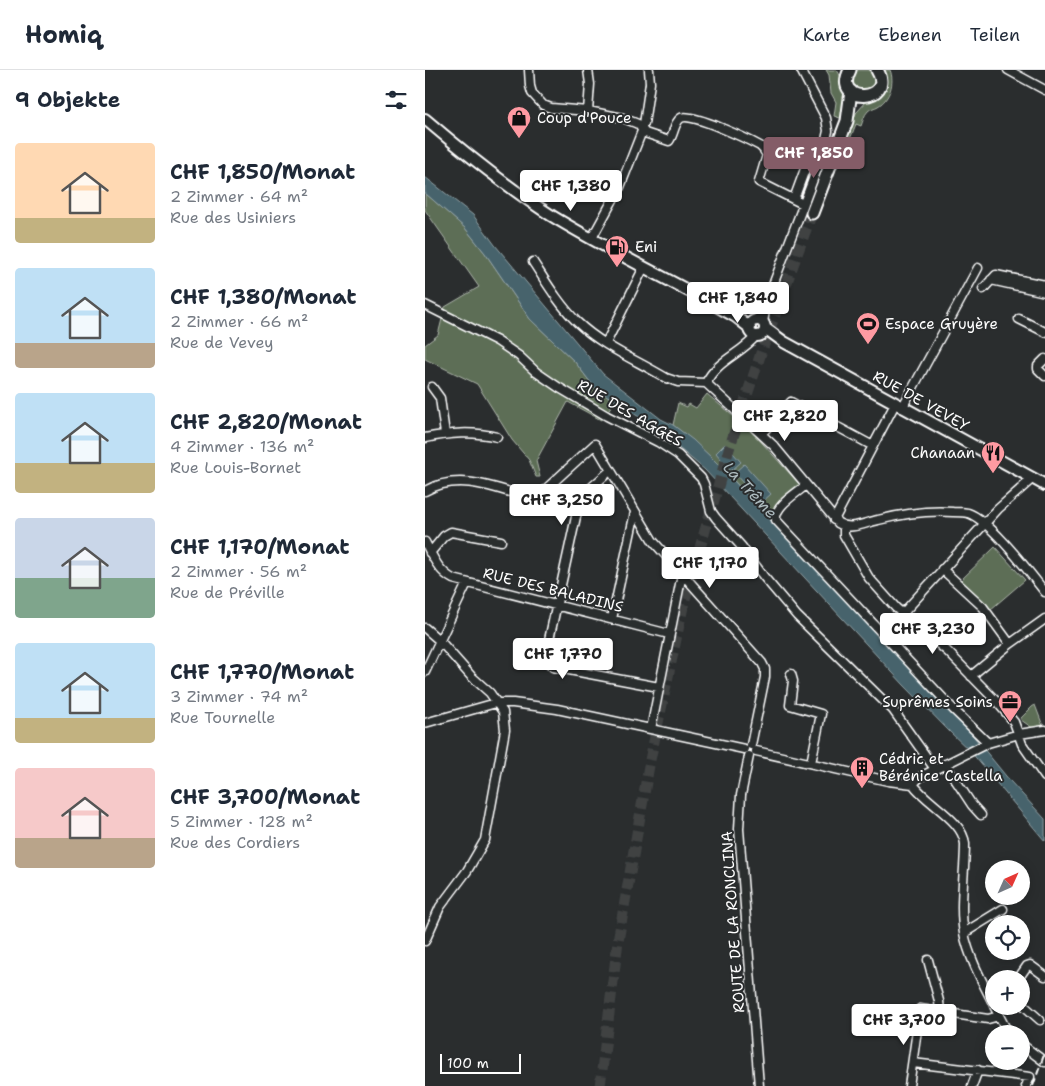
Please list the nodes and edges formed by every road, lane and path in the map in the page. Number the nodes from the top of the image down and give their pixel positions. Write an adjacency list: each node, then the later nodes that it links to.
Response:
1 (529, 70): 11 (street)
2 (588, 70): 11 (street)
3 (649, 70): 14 (street)
4 (801, 70): 17 (street)
5 (877, 70): 10 (highway)
6 (1008, 70): 8 (street)
7 (846, 72): 9 (highway)
8 (1045, 90)
9 (851, 91): 10 (highway); 13 (highway)
10 (863, 96): 13 (highway)
11 (589, 111): 14 (street)
12 (425, 119): 19 (main road, RUE DE VEVEY)
13 (847, 121): 18 (highway)
14 (641, 128): 16 (street); 19 (street)
15 (812, 150): 16 (street)
16 (794, 200): 17 (street)
17 (803, 204): 29 (street)
18 (812, 213)
19 (592, 238): 21 (main road, RUE DE VEVEY)
20 (533, 262): 31 (street)
21 (644, 266): 29 (main road, RUE DE VEVEY); 31 (street)
22 (978, 268): 36 (street)
23 (1013, 281): 24 (street); 25 (street); 26 (street)
24 (1045, 285)
25 (983, 289)
26 (1045, 292)
27 (425, 305): 82 (street, RUE DES AGGES)
28 (1019, 319): 30 (street)
29 (758, 328): 34 (street); 36 (main road, RUE DE VEVEY)
30 (1045, 332)
31 (606, 343): 34 (street)
32 (1045, 359): 33 (street)
33 (1045, 376)
34 (705, 383): 37 (street)
35 (433, 387): 38 (street)
36 (899, 406): 41 (street); 43 (main road, RUE DE VEVEY)
37 (762, 433): 41 (street); 44 (street)
38 (445, 434): 39 (street); 40 (street)
39 (497, 437)
40 (425, 438)
41 (873, 446): 50 (street)
42 (611, 470): 46 (street); 49 (street); 60 (street)
43 (1033, 478): 45 (main road, RUE DE VEVEY); 51 (street)
44 (806, 485): 50 (street); 66 (street)
45 (1045, 485)
46 (547, 488)
47 (425, 491): 48 (street)
48 (523, 496)
49 (635, 512): 57 (street); 62 (street)
50 (834, 520): 52 (street)
51 (985, 523): 52 (street); 56 (street); 59 (street)
52 (844, 527): 61 (street)
53 (501, 541): 55 (street)
54 (425, 542): 55 (street)
55 (430, 552): 58 (street)
56 (942, 569): 61 (street); 68 (street)
57 (682, 574): 65 (street); 79 (street, ROUTE DE LA RONCLINA)
58 (467, 583): 60 (street, RUE DES BALADINS); 67 (street, RUE DES BALADINS)
59 (1045, 592)
60 (556, 605): 62 (street, RUE DES BALADINS); 72 (street)
61 (903, 613): 66 (street); 71 (street)
62 (612, 619): 65 (street, RUE DES BALADINS)
63 (1045, 620): 68 (street)
64 (425, 628): 67 (street)
65 (669, 634): 72 (street)
66 (883, 635): 78 (street)
67 (440, 641): 69 (street, RUE DES BALADINS); 73 (street)
68 (1010, 644): 71 (street)
69 (425, 672)
70 (791, 674): 80 (street)
71 (971, 676): 77 (street)
72 (659, 687): 75 (street)
73 (496, 703): 74 (street); 75 (street); 88 (street)
74 (425, 723)
75 (651, 729): 79 (street)
76 (1045, 730): 77 (street)
77 (1019, 734): 78 (street); 83 (street)
78 (987, 744): 81 (street)
79 (750, 750): 80 (street); 102 (street, ROUTE DE LA RONCLINA)
80 (811, 763): 84 (street)
81 (945, 764): 82 (street); 85 (street)
82 (935, 769): 84 (street)
83 (1045, 777)
84 (913, 784): 87 (street)
85 (981, 814)
86 (1003, 909): 87 (street)
87 (964, 933): 92 (street)
88 (425, 942)
89 (929, 960): 94 (street)
90 (1024, 970): 91 (street)
91 (1045, 976)
92 (985, 986)
93 (1030, 1011): 96 (street)
94 (940, 1012): 95 (street); 100 (street)
95 (999, 1016): 97 (street)
96 (1040, 1020)
97 (1005, 1025)
98 (1030, 1051): 99 (street)
99 (1045, 1062)
100 (913, 1063): 101 (street); 103 (street)
101 (978, 1070): 104 (street); 105 (street)
102 (759, 1086)
103 (909, 1086)
104 (972, 1086)
105 (1027, 1086)

